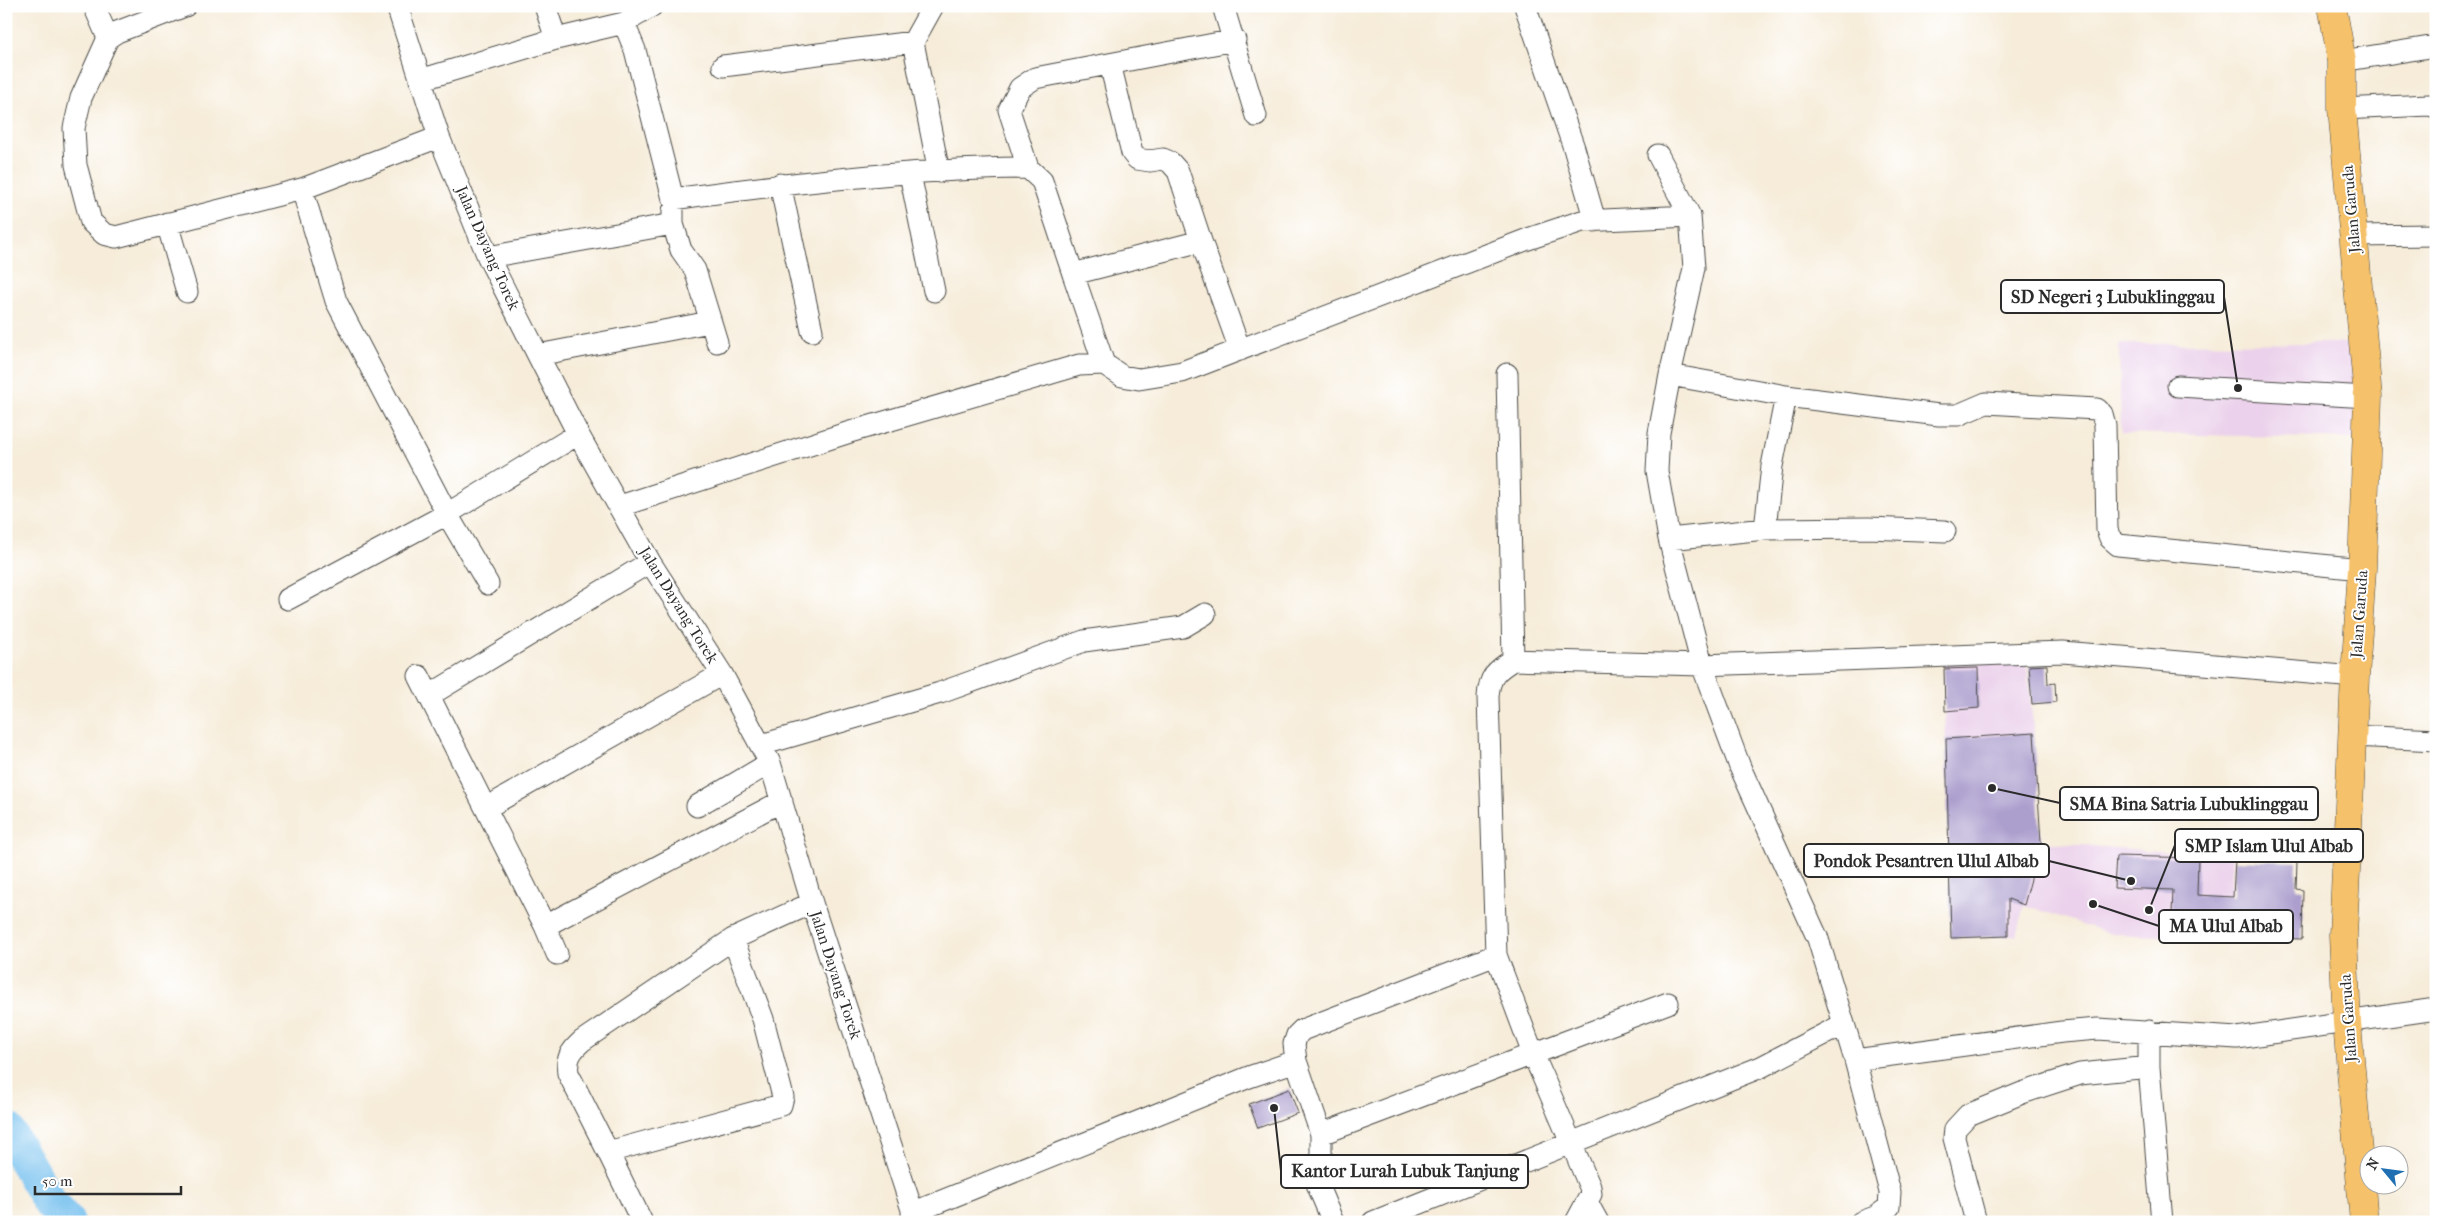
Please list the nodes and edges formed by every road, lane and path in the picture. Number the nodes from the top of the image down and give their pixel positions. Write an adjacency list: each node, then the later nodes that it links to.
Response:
1 (94, 6): 11 (street)
2 (397, 6): 19 (street, Jalan Dayang Torek)
3 (544, 6): 12 (street)
4 (652, 6): 10 (street)
5 (933, 6): 14 (street)
6 (1223, 6): 13 (street)
7 (1525, 6): 32 (street)
8 (2332, 6): 16 (highway, Jalan Garuda)
9 (183, 7): 11 (street)
10 (624, 23): 12 (street); 30 (street)
11 (108, 38): 33 (street)
12 (556, 39): 19 (street)
13 (1234, 40): 17 (street); 22 (street)
14 (913, 42): 18 (street); 26 (street)
15 (2436, 46): 16 (street)
16 (2342, 61): 21 (highway, Jalan Garuda)
17 (1110, 64): 25 (street); 37 (street)
18 (723, 66)
19 (420, 80): 23 (street, Jalan Dayang Torek)
20 (2436, 107): 21 (street)
21 (2342, 109): 36 (highway, Jalan Garuda)
22 (1256, 116)
23 (439, 137): 29 (street); 38 (street, Jalan Dayang Torek)
24 (1658, 155): 31 (street)
25 (1028, 168): 26 (street); 39 (street)
26 (939, 172): 27 (street)
27 (910, 174): 28 (street); 40 (street)
28 (780, 184): 30 (street); 42 (street)
29 (302, 189): 33 (street); 53 (street)
30 (673, 199): 34 (street)
31 (1690, 216): 32 (street); 47 (street)
32 (1595, 221): 43 (street)
33 (167, 223): 41 (street)
34 (673, 224): 38 (street); 44 (street)
35 (2436, 235): 36 (street)
36 (2354, 236): 50 (highway, Jalan Garuda)
37 (1201, 240): 39 (street); 43 (street)
38 (488, 257): 44 (street, Jalan Dayang Torek)
39 (1073, 274): 45 (street)
40 (934, 291)
41 (187, 292)
42 (812, 331)
43 (1240, 350): 45 (street)
44 (538, 355): 51 (street, Jalan Dayang Torek)
45 (1104, 364): 52 (street)
46 (1507, 374): 62 (street)
47 (1670, 375): 49 (street); 56 (street)
48 (2178, 386): 50 (street)
49 (1786, 396): 54 (street); 58 (street)
50 (2368, 397): 58 (highway, Jalan Garuda)
51 (578, 434): 52 (street, Jalan Dayang Torek); 53 (street)
52 (620, 506): 57 (street, Jalan Dayang Torek)
53 (447, 514): 59 (street); 60 (street)
54 (1765, 529): 55 (street); 56 (street)
55 (1946, 531)
56 (1668, 539): 63 (street)
57 (650, 562): 64 (street, Jalan Dayang Torek); 67 (street)
58 (2362, 569): 66 (highway, Jalan Garuda)
59 (488, 584)
60 (288, 599)
61 (1205, 614): 70 (street)
62 (1513, 660): 63 (street); 78 (street)
63 (1702, 665): 66 (street); 82 (street)
64 (722, 674): 70 (street, Jalan Dayang Torek); 73 (street)
65 (419, 676): 67 (street)
66 (2354, 678): 68 (highway, Jalan Garuda)
67 (430, 695): 73 (street)
68 (2352, 736): 69 (street); 81 (highway, Jalan Garuda)
69 (2436, 740)
70 (766, 754): 71 (street, Jalan Dayang Torek); 72 (street)
71 (782, 801): 74 (street, Jalan Dayang Torek); 75 (street)
72 (697, 806)
73 (486, 808): 75 (street)
74 (812, 903): 76 (street); 92 (street, Jalan Dayang Torek)
75 (545, 926): 77 (street)
76 (734, 939): 90 (street); 90 (street)
77 (557, 954)
78 (1496, 955): 84 (street); 85 (street)
79 (1668, 1003): 84 (street)
80 (2436, 1009): 81 (street)
81 (2347, 1023): 83 (street); 101 (highway, Jalan Garuda)
82 (1844, 1024): 86 (street); 89 (street)
83 (2149, 1031): 86 (street); 87 (street)
84 (1532, 1054): 88 (street); 89 (street)
85 (1296, 1060): 88 (street); 92 (street)
86 (1855, 1060): 98 (street)
87 (2149, 1067): 99 (street); 100 (street)
88 (1321, 1134): 94 (street)
89 (1571, 1144): 91 (street); 95 (street)
90 (608, 1152): 93 (street)
91 (1587, 1202): 96 (street); 97 (street)
92 (914, 1217)
93 (642, 1222)
94 (1333, 1222)
95 (1373, 1222)
96 (1576, 1222)
97 (1598, 1222)
98 (1861, 1222)
99 (1976, 1222)
100 (2162, 1222)
101 (2364, 1222)

